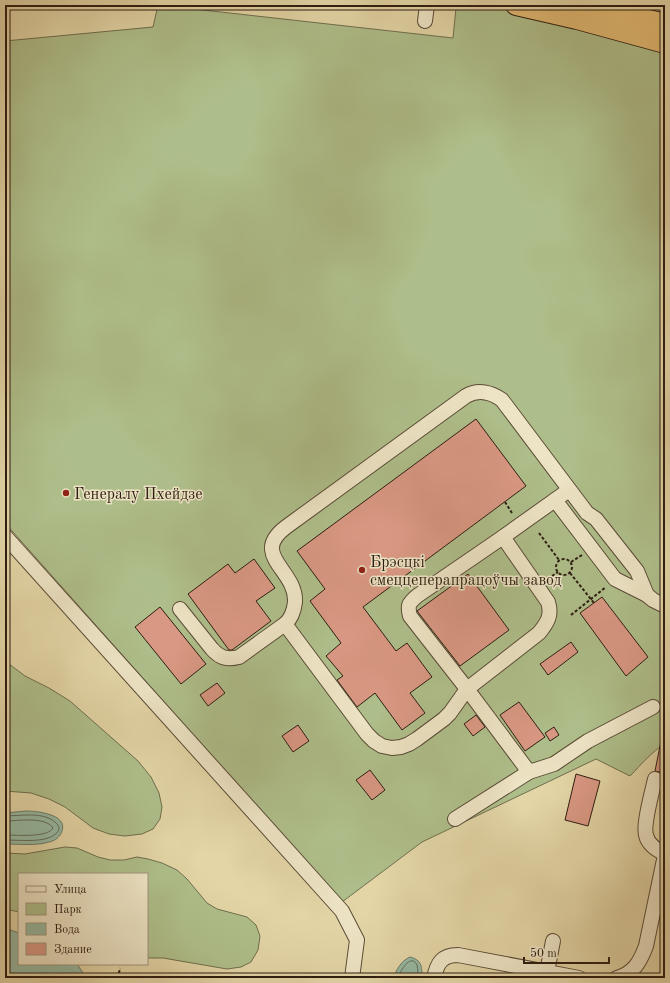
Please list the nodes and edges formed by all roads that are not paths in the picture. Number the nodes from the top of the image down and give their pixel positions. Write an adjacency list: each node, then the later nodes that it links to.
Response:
1 (427, 5): 4 (lane)
2 (516, 5): 6 (highway)
3 (588, 5): 5 (highway)
4 (426, 21)
5 (665, 24)
6 (665, 43)
7 (569, 490): 8 (lane); 11 (lane); 14 (lane)
8 (555, 500): 10 (lane); 11 (lane)
9 (5, 536): 23 (lane)
10 (503, 537): 15 (lane); 15 (lane)
11 (647, 595): 12 (lane)
12 (665, 606)
13 (180, 609): 14 (lane)
14 (286, 624): 15 (lane)
15 (467, 689): 17 (lane)
16 (653, 707): 17 (lane)
17 (529, 772): 19 (lane)
18 (655, 780): 20 (lane)
19 (454, 819)
20 (665, 855): 26 (lane)
21 (553, 941): 22 (lane)
22 (547, 972): 24 (lane); 25 (lane)
23 (352, 978)
24 (434, 978)
25 (579, 978)
26 (617, 978)

